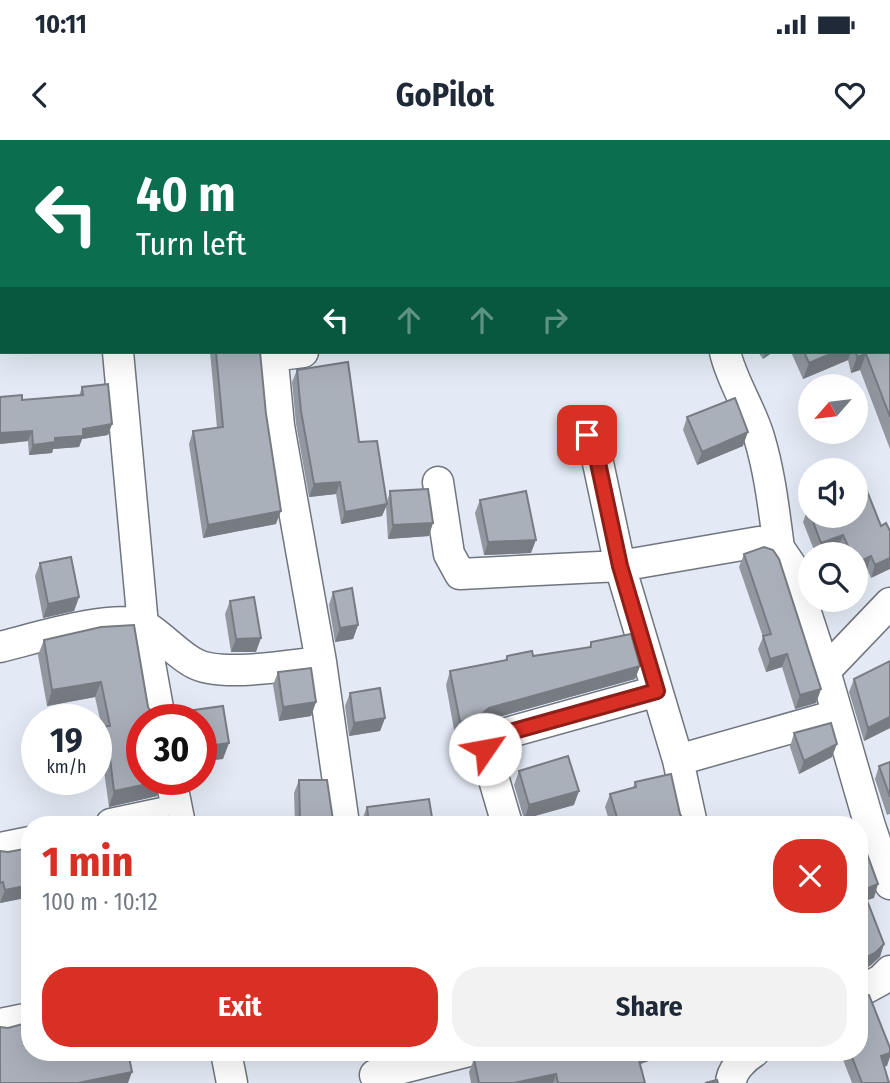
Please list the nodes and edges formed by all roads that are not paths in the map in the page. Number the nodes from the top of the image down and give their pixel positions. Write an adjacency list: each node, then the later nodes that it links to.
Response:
1 (118, 354): 9 (street)
2 (272, 354): 11 (street)
3 (725, 354): 6 (street)
4 (576, 437): 7 (street)
5 (438, 482): 7 (street)
6 (779, 548): 7 (street); 12 (street)
7 (620, 566): 13 (street)
8 (890, 603): 12 (street)
9 (143, 625): 10 (street); 11 (street); 14 (street)
10 (0, 647)
11 (321, 662): 19 (street)
12 (825, 671): 15 (street)
13 (657, 691): 16 (street); 20 (street)
14 (157, 704)
15 (837, 715): 16 (street); 22 (street)
16 (678, 760): 21 (street)
17 (174, 795): 18 (street)
18 (178, 816)
19 (343, 816)
20 (505, 816)
21 (690, 816)
22 (880, 823): 25 (street)
23 (21, 844): 24 (street)
24 (0, 848)
25 (890, 884)
26 (890, 971): 27 (street)
27 (868, 988)
28 (21, 1020): 29 (street)
29 (0, 1024)
30 (228, 1061): 34 (street)
31 (420, 1061): 33 (street)
32 (743, 1061): 35 (street)
33 (375, 1070)
34 (232, 1083)
35 (731, 1083)

